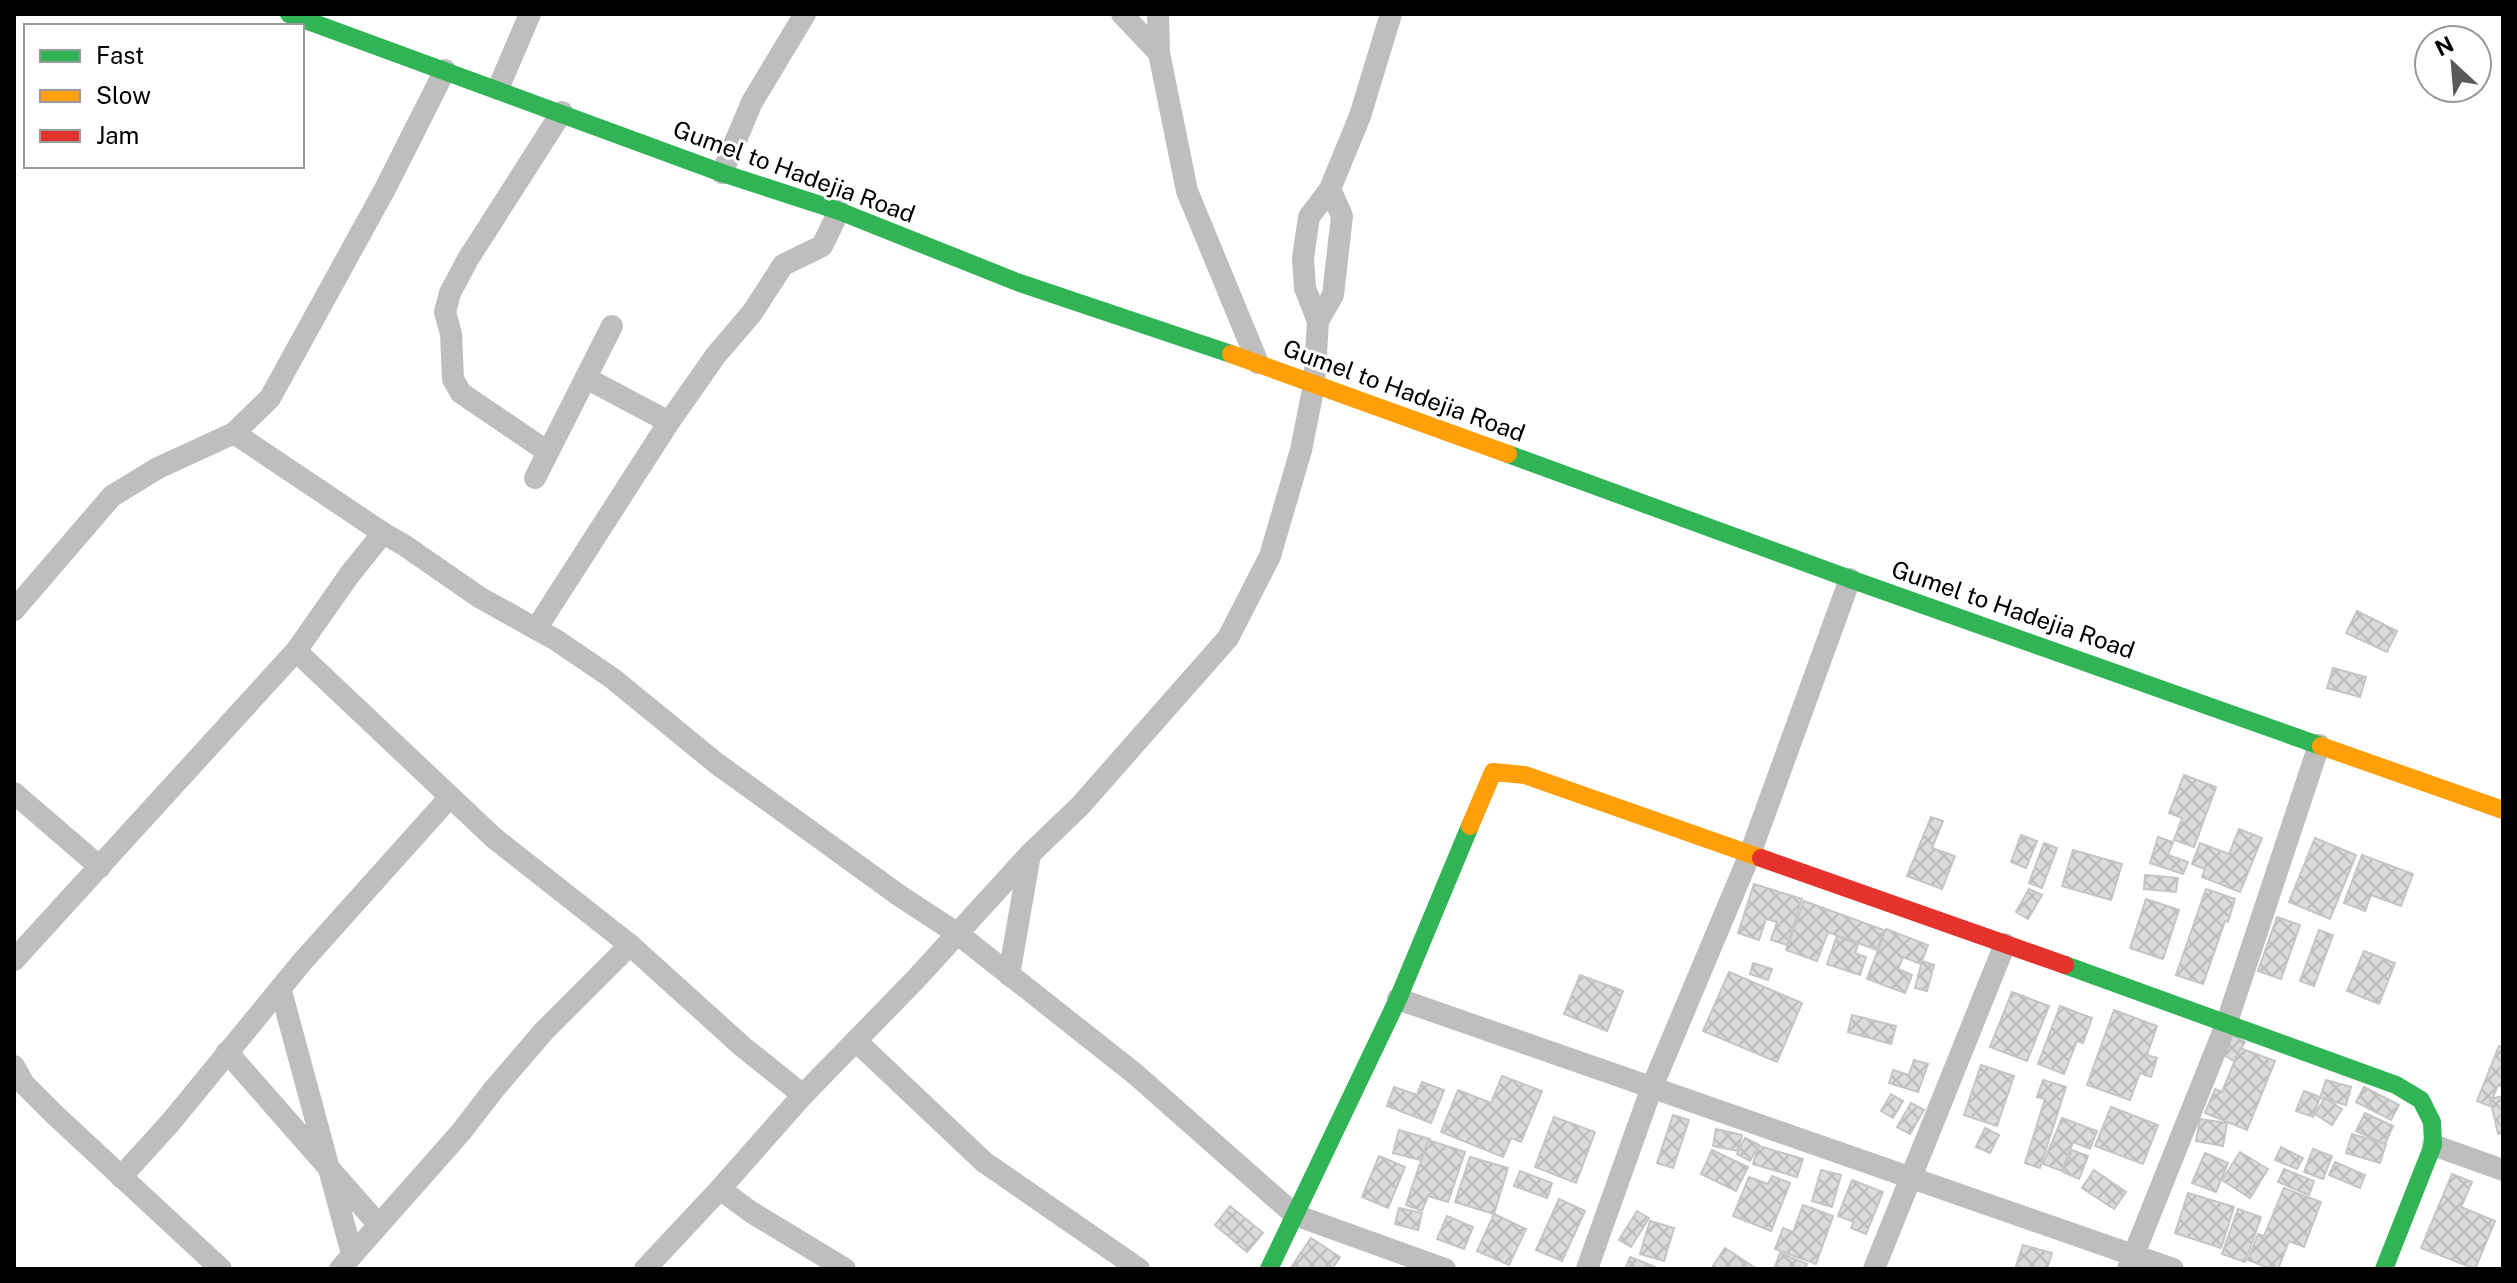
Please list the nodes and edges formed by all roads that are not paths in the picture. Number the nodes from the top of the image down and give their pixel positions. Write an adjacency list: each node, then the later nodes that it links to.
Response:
1 (289, 14): 8 (main road, Gumel to Hadejia Road)
2 (530, 14): 9 (street)
3 (805, 14): 11 (street)
4 (1122, 14): 7 (street)
5 (1158, 14): 7 (street)
6 (1391, 14): 12 (street)
7 (1159, 53): 16 (street)
8 (445, 70): 9 (main road, Gumel to Hadejia Road); 20 (street)
9 (498, 89): 10 (main road, Gumel to Hadejia Road)
10 (562, 112): 11 (main road, Gumel to Hadejia Road); 21 (street)
11 (722, 173): 13 (main road, Gumel to Hadejia Road)
12 (1330, 189): 14 (street); 14 (street)
13 (839, 211): 16 (main road, Gumel to Hadejia Road); 19 (street)
14 (1318, 321): 18 (street)
15 (612, 326): 17 (street)
16 (1258, 363): 18 (main road, Gumel to Hadejia Road)
17 (586, 378): 19 (street); 21 (street)
18 (1314, 385): 24 (main road, Gumel to Hadejia Road); 32 (street)
19 (669, 422): 26 (street)
20 (234, 433): 23 (street); 25 (street)
21 (548, 452): 22 (street)
22 (535, 478)
23 (383, 533): 26 (street); 27 (street)
24 (1850, 579): 28 (main road, Gumel to Hadejia Road); 33 (street)
25 (14, 610)
26 (536, 629): 35 (street)
27 (296, 651): 30 (street); 34 (street)
28 (2319, 745): 31 (main road, Gumel to Hadejia Road); 42 (street)
29 (14, 793): 34 (street)
30 (449, 798): 37 (street); 40 (street)
31 (2503, 810)
32 (1030, 854): 35 (street); 39 (street)
33 (1750, 854): 36 (main road); 41 (main road); 46 (street)
34 (100, 867): 38 (street)
35 (958, 934): 39 (street); 43 (street)
36 (2005, 944): 42 (main road); 52 (street)
37 (630, 945): 47 (street); 55 (street)
38 (14, 960)
39 (1009, 975): 54 (street)
40 (281, 991): 44 (street); 49 (street)
41 (1398, 999): 46 (street); 54 (main road)
42 (2227, 1022): 48 (main road); 57 (street)
43 (856, 1041): 47 (street); 61 (street)
44 (227, 1052): 49 (street); 51 (street)
45 (17, 1081): 51 (street)
46 (1652, 1087): 52 (street); 64 (street)
47 (803, 1095): 53 (street)
48 (2433, 1145): 50 (street); 67 (main road)
49 (329, 1168): 55 (street); 56 (street)
50 (2503, 1170)
51 (121, 1177): 58 (street)
52 (1911, 1177): 57 (street); 65 (street)
53 (720, 1189): 59 (street); 60 (street)
54 (1295, 1215): 62 (main road); 63 (street)
55 (378, 1224): 56 (street)
56 (346, 1261)
57 (2130, 1262): 66 (street)
58 (221, 1269)
59 (645, 1269)
60 (845, 1269)
61 (1139, 1269)
62 (1269, 1269)
63 (1445, 1269)
64 (1587, 1269)
65 (1874, 1269)
66 (2173, 1269)
67 (2386, 1269)

